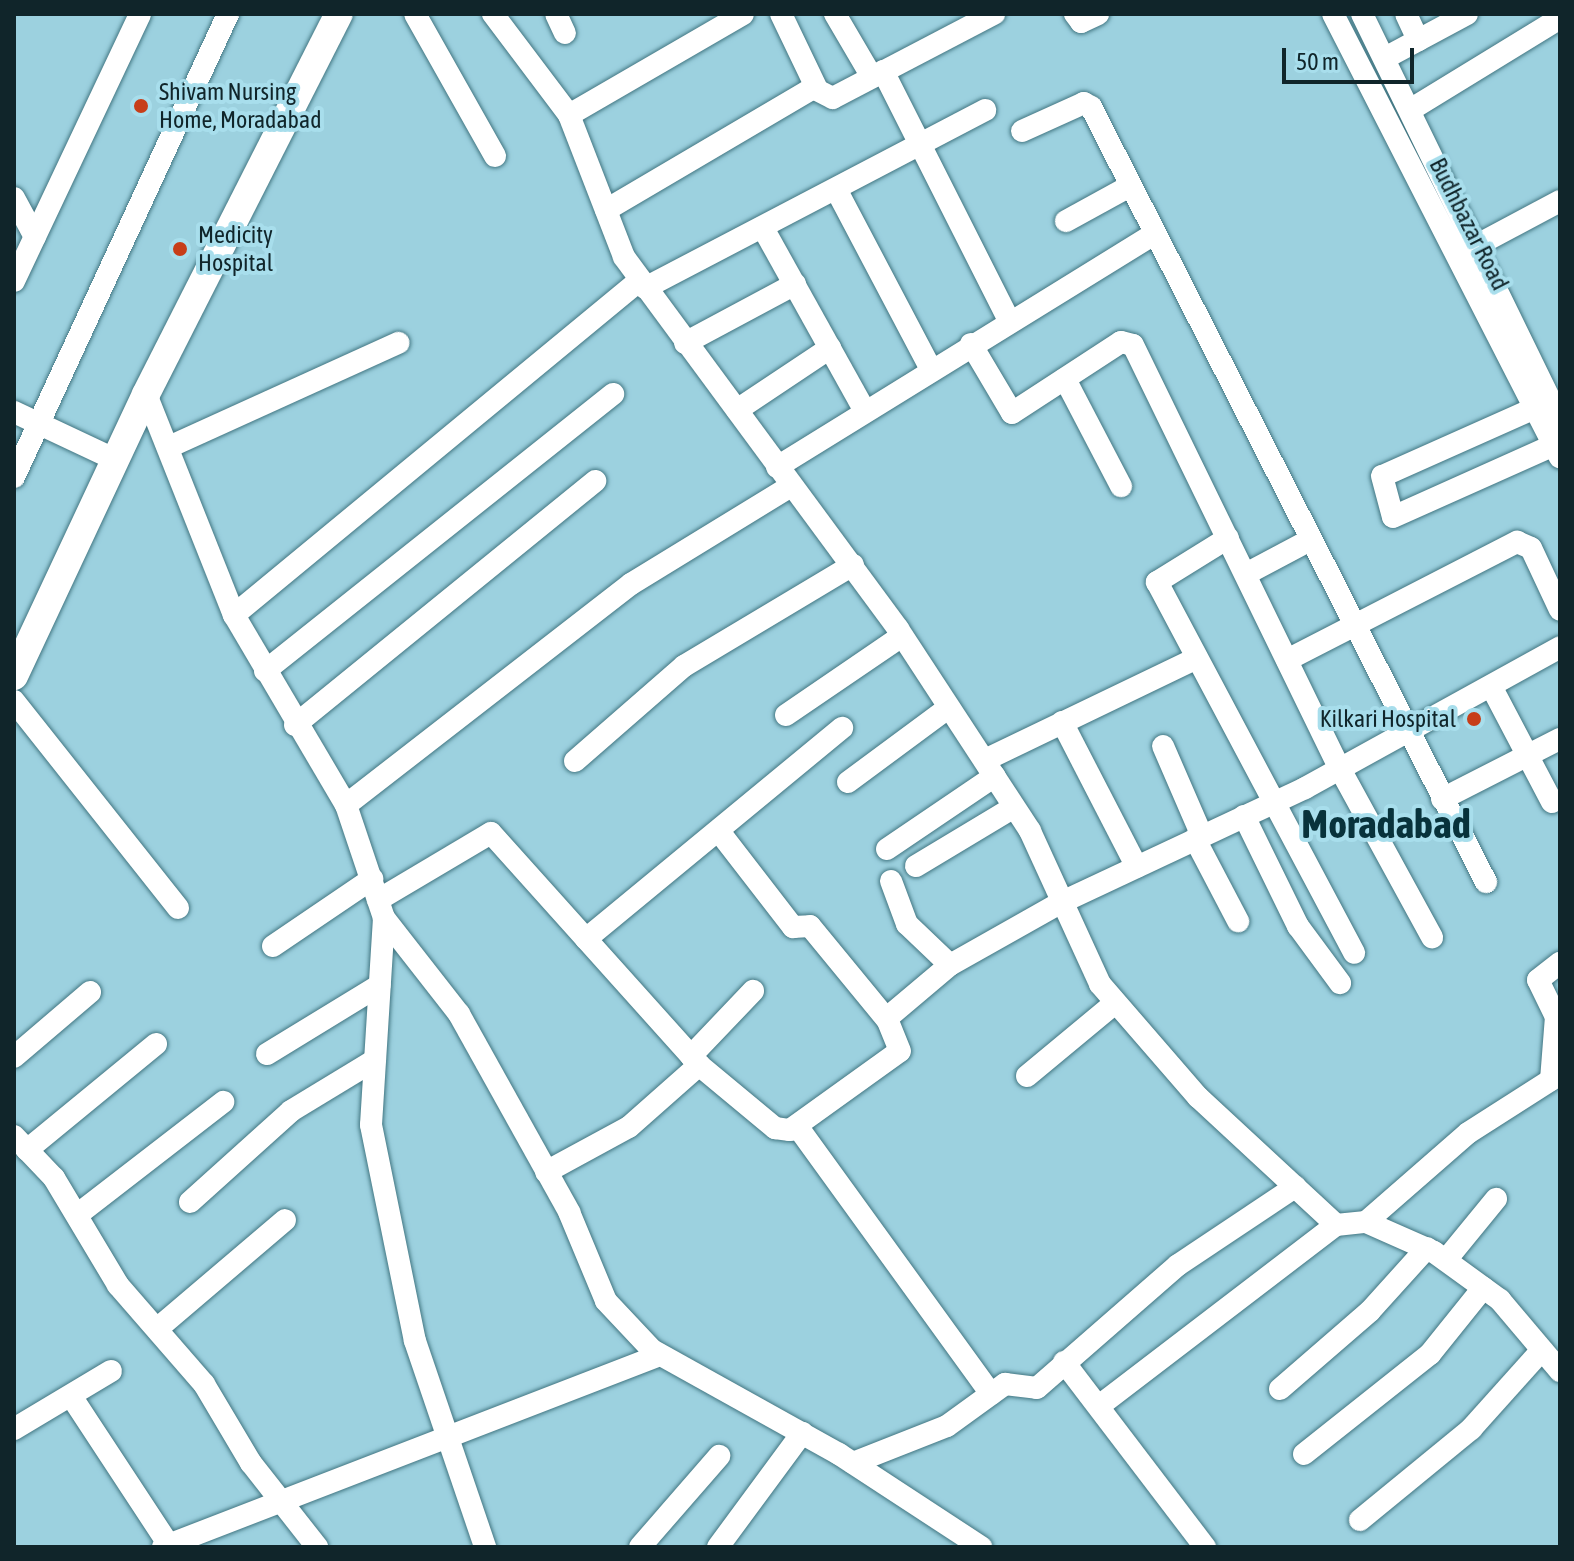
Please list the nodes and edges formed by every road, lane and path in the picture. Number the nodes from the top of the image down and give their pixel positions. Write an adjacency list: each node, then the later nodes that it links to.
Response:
1 (140, 14): 36 (street)
2 (228, 14): 55 (street)
3 (339, 14): 48 (main road)
4 (415, 14): 27 (street)
5 (493, 14): 24 (street)
6 (743, 14): 24 (street)
7 (781, 14): 20 (street)
8 (835, 14): 19 (street)
9 (994, 14): 19 (street)
10 (1075, 14): 11 (street)
11 (1098, 14)
12 (1333, 14): 22 (street, Budhbazar Road)
13 (1362, 14): 18 (street, Budhbazar Road)
14 (1406, 14): 17 (street)
15 (1467, 14): 17 (street)
16 (1560, 18): 21 (street)
17 (1418, 40): 18 (street)
18 (1385, 58): 21 (street, Budhbazar Road)
19 (877, 74): 20 (street); 26 (street)
20 (816, 87): 32 (street)
21 (1408, 104): 22 (street); 37 (street, Budhbazar Road)
22 (1382, 109): 37 (street, Budhbazar Road)
23 (985, 110): 26 (street)
24 (569, 115): 32 (street)
25 (1022, 131): 28 (street)
26 (922, 148): 29 (street); 41 (street)
27 (495, 156)
28 (1130, 186): 33 (street); 35 (street)
29 (837, 191): 34 (street); 46 (street)
30 (14, 198): 36 (street)
31 (1560, 201): 37 (street)
32 (606, 210): 39 (street)
33 (1066, 221)
34 (763, 228): 39 (street); 40 (street)
35 (1154, 234): 41 (street); 65 (street)
36 (35, 237): 38 (street)
37 (1466, 251): 50 (street, Budhbazar Road); 54 (street, Budhbazar Road)
38 (14, 281)
39 (642, 284): 43 (street); 69 (street)
40 (795, 284): 43 (street); 45 (street)
41 (1009, 320): 44 (street)
42 (398, 343): 56 (street)
43 (685, 343): 51 (street)
44 (971, 344): 46 (street); 47 (street)
45 (830, 348): 51 (street); 52 (street)
46 (931, 369): 52 (street)
47 (1065, 379): 62 (street); 64 (street)
48 (146, 394): 56 (street); 58 (main road)
49 (613, 394): 75 (street)
50 (1535, 408): 57 (street, Budhbazar Road); 57 (street)
51 (737, 410): 59 (street)
52 (865, 411): 59 (street)
53 (14, 412): 55 (street)
54 (1560, 420)
55 (40, 425): 58 (street); 60 (street)
56 (169, 447): 69 (street)
57 (1557, 451)
58 (116, 460): 76 (main road)
59 (777, 467): 63 (street)
60 (14, 477)
61 (595, 481): 82 (street)
62 (1121, 486)
63 (789, 487): 66 (street); 95 (street)
64 (1228, 538): 67 (street); 73 (street)
65 (1310, 540): 67 (street); 70 (street)
66 (853, 565): 71 (street); 88 (street)
67 (1246, 574): 74 (street)
68 (1560, 610): 70 (street)
69 (234, 615): 75 (street)
70 (1354, 626): 74 (street); 84 (street)
71 (902, 636): 79 (street); 80 (street)
72 (1560, 647): 77 (street)
73 (1197, 658): 81 (street); 94 (street)
74 (1287, 660): 90 (street)
75 (265, 671): 82 (street)
76 (14, 676)
77 (1491, 686): 84 (street); 87 (street)
78 (14, 701): 107 (street)
79 (948, 708): 89 (street); 91 (street)
80 (786, 715)
81 (1062, 722): 89 (street); 102 (street)
82 (295, 725): 95 (street)
83 (842, 728): 98 (street)
84 (1408, 732): 90 (street); 92 (street)
85 (1560, 739): 87 (street)
86 (1163, 746): 99 (street)
87 (1527, 755): 92 (street); 93 (street)
88 (575, 761)
89 (990, 768): 96 (street); 100 (street)
90 (1340, 769): 94 (street); 109 (street)
91 (848, 782)
92 (1442, 799): 104 (street)
93 (1552, 802)
94 (1272, 803): 97 (street); 112 (street)
95 (346, 805): 105 (street)
96 (1014, 807): 101 (street); 106 (street)
97 (1244, 816): 99 (street); 115 (street)
98 (721, 834): 110 (street); 120 (street)
99 (1199, 837): 102 (street); 108 (street)
100 (887, 849)
101 (916, 866)
102 (1137, 867): 106 (street)
103 (891, 881): 114 (street)
104 (1486, 882)
105 (378, 899): 110 (street); 111 (street); 116 (street); 130 (street)
106 (1062, 902): 114 (street); 119 (street)
107 (178, 908)
108 (1238, 921)
109 (1432, 937)
110 (586, 939): 125 (street)
111 (273, 946)
112 (1354, 953)
113 (1560, 963): 136 (street)
114 (950, 965): 120 (street)
115 (1340, 983)
116 (380, 985): 122 (street); 124 (street)
117 (753, 991): 125 (street)
118 (90, 992): 123 (street)
119 (1115, 1003): 126 (street); 131 (street)
120 (888, 1021): 128 (street)
121 (156, 1044): 129 (street)
122 (267, 1054)
123 (14, 1057)
124 (375, 1060): 133 (street); 152 (street)
125 (695, 1061): 128 (street); 130 (street)
126 (1027, 1076)
127 (223, 1102): 134 (street)
128 (797, 1126): 147 (street)
129 (21, 1143): 134 (street)
130 (546, 1172): 142 (street)
131 (1295, 1187): 137 (street); 143 (street)
132 (1496, 1199): 138 (street)
133 (190, 1202)
134 (77, 1215): 140 (street)
135 (285, 1220): 140 (street)
136 (1366, 1222): 137 (street); 138 (street)
137 (1336, 1225): 149 (street)
138 (1436, 1254): 139 (street); 146 (street)
139 (1483, 1288): 141 (street); 153 (street)
140 (157, 1329): 156 (street)
141 (1542, 1350): 145 (street); 157 (street)
142 (660, 1355): 151 (street); 152 (street)
143 (1064, 1362): 147 (street); 149 (street)
144 (111, 1371): 148 (street)
145 (1560, 1371)
146 (1280, 1389)
147 (991, 1394): 155 (street)
148 (73, 1399): 150 (street); 158 (street)
149 (1099, 1406): 164 (street)
150 (14, 1429)
151 (802, 1433): 155 (street); 162 (street)
152 (449, 1440): 156 (street); 160 (street)
153 (1304, 1454)
154 (719, 1456): 161 (street)
155 (853, 1463): 163 (street)
156 (289, 1503): 158 (street); 159 (street)
157 (1360, 1520)
158 (166, 1546)
159 (317, 1547)
160 (485, 1547)
161 (640, 1547)
162 (718, 1547)
163 (981, 1547)
164 (1205, 1547)

